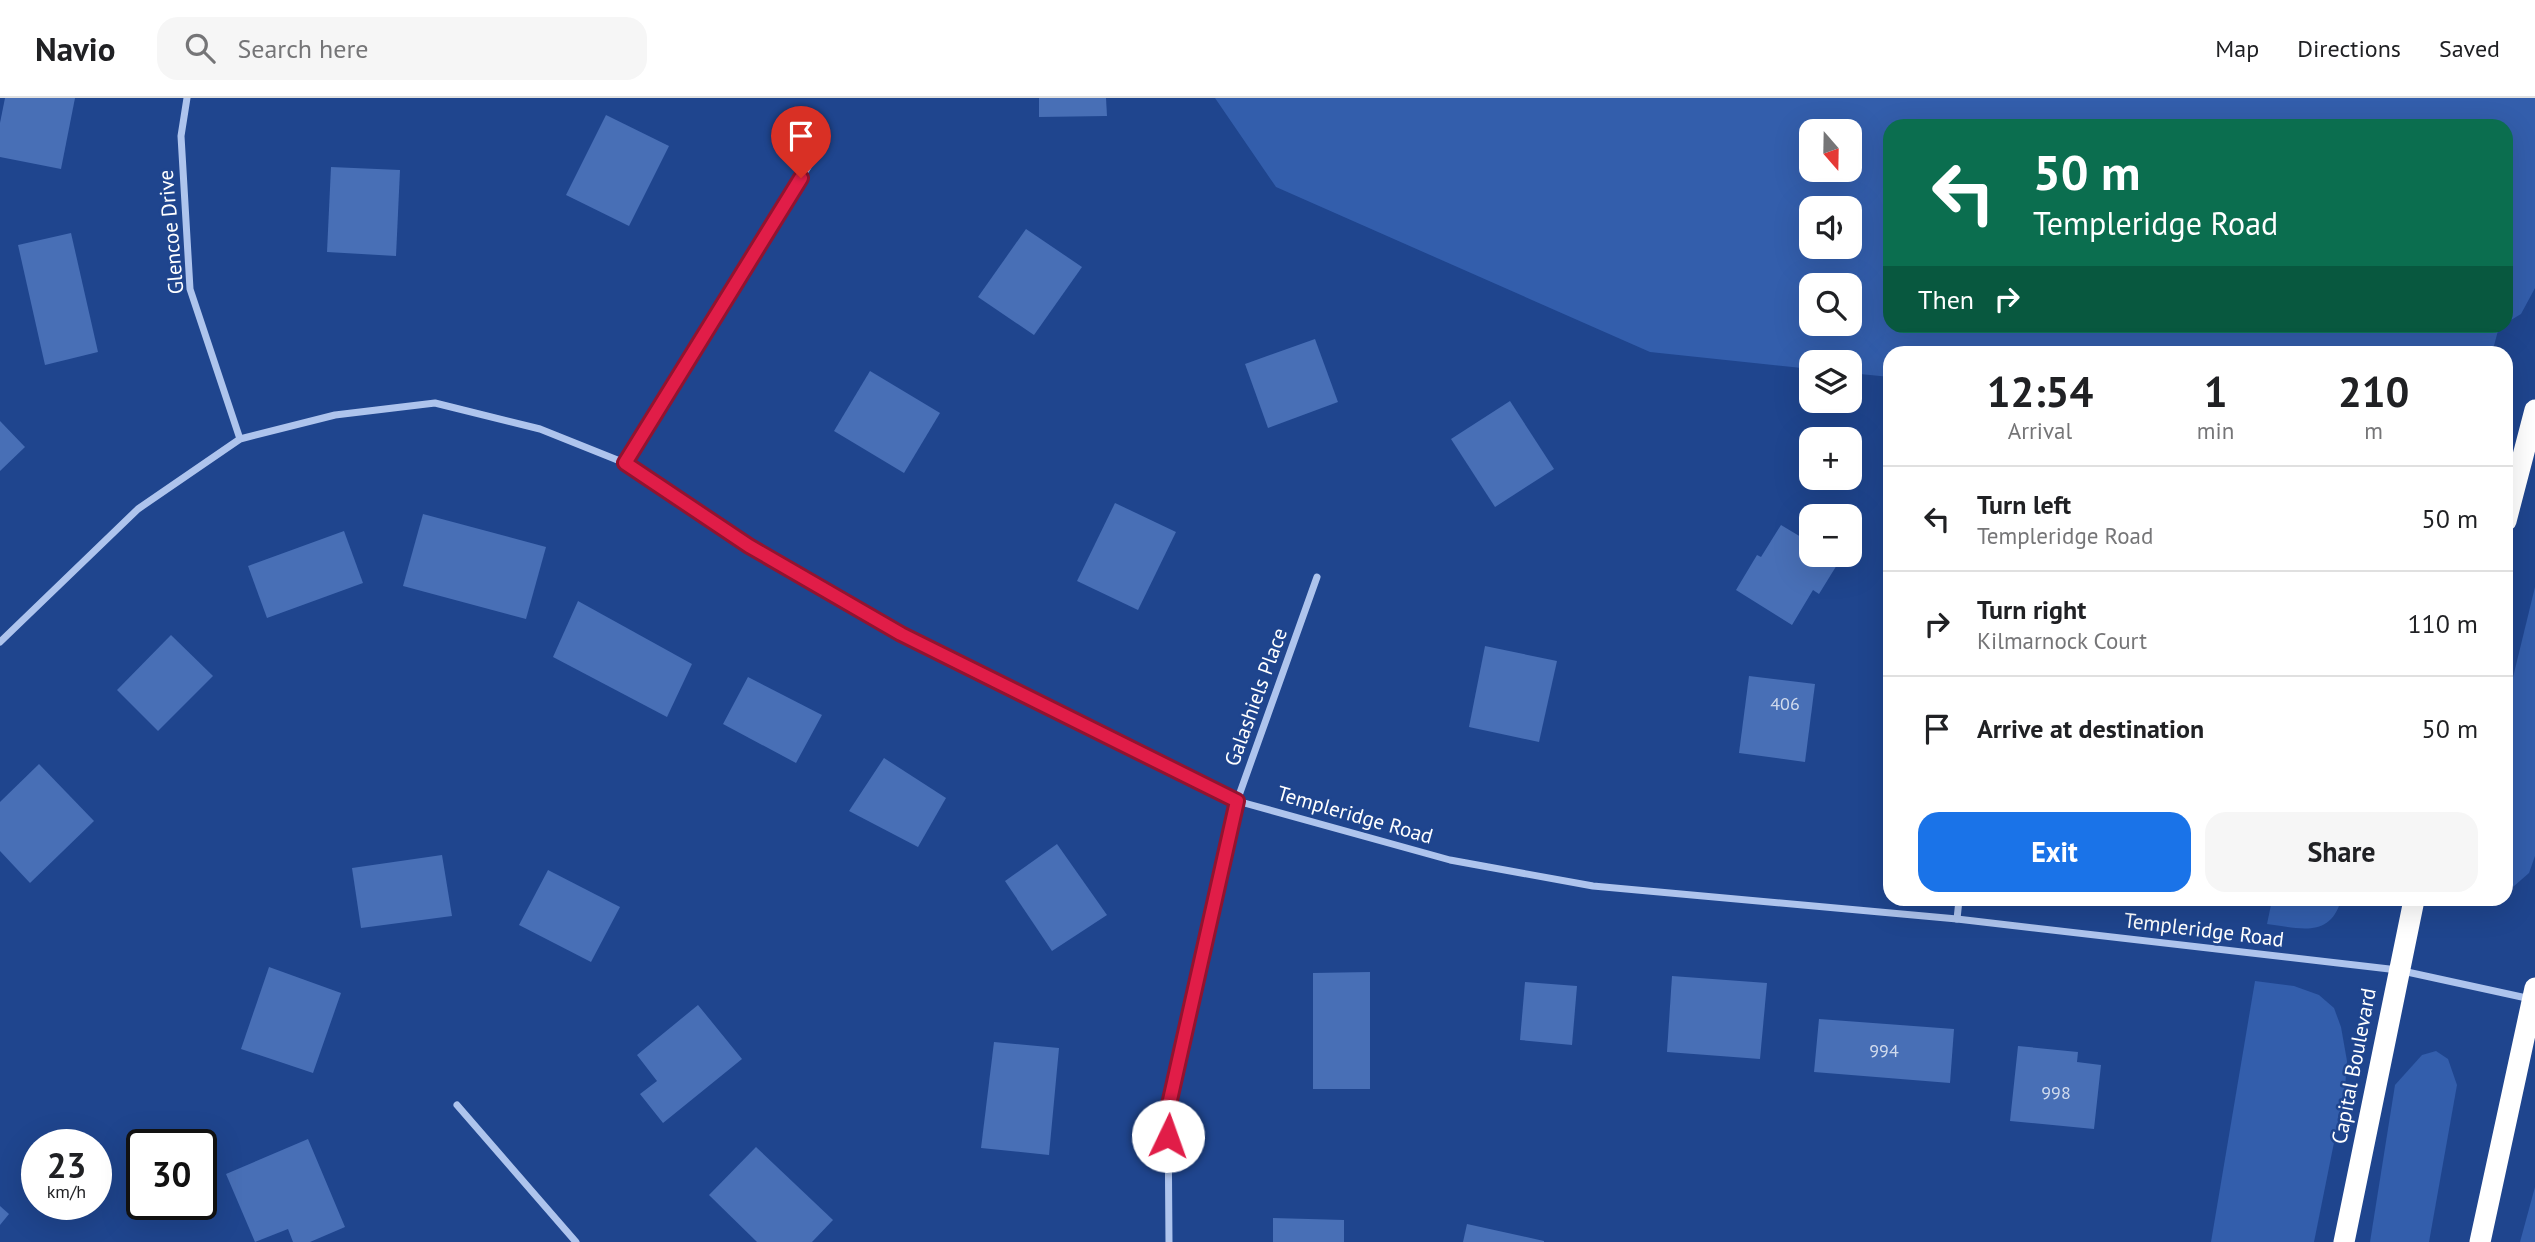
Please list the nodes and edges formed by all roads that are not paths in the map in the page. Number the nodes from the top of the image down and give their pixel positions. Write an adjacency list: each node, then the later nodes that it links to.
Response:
1 (187, 98): 4 (street, Glencoe Drive)
2 (816, 154): 5 (street)
3 (2535, 410): 6 (highway)
4 (240, 439): 5 (street, Templeridge Road); 8 (street, Templeridge Road)
5 (625, 463): 9 (street, Templeridge Road)
6 (2513, 493)
7 (1317, 578): 9 (street, Galashiels Place)
8 (0, 642)
9 (1237, 801): 12 (street, Templeridge Road); 17 (street, Galashiels Place)
10 (1958, 906): 12 (street)
11 (2413, 906): 13 (highway, Capital Boulevard)
12 (1957, 919): 13 (street, Templeridge Road)
13 (2398, 970): 14 (street, Templeridge Road); 18 (highway, Capital Boulevard)
14 (2534, 996): 19 (highway)
15 (457, 1104): 16 (street)
16 (576, 1242)
17 (1169, 1242)
18 (2344, 1242)
19 (2480, 1242)

